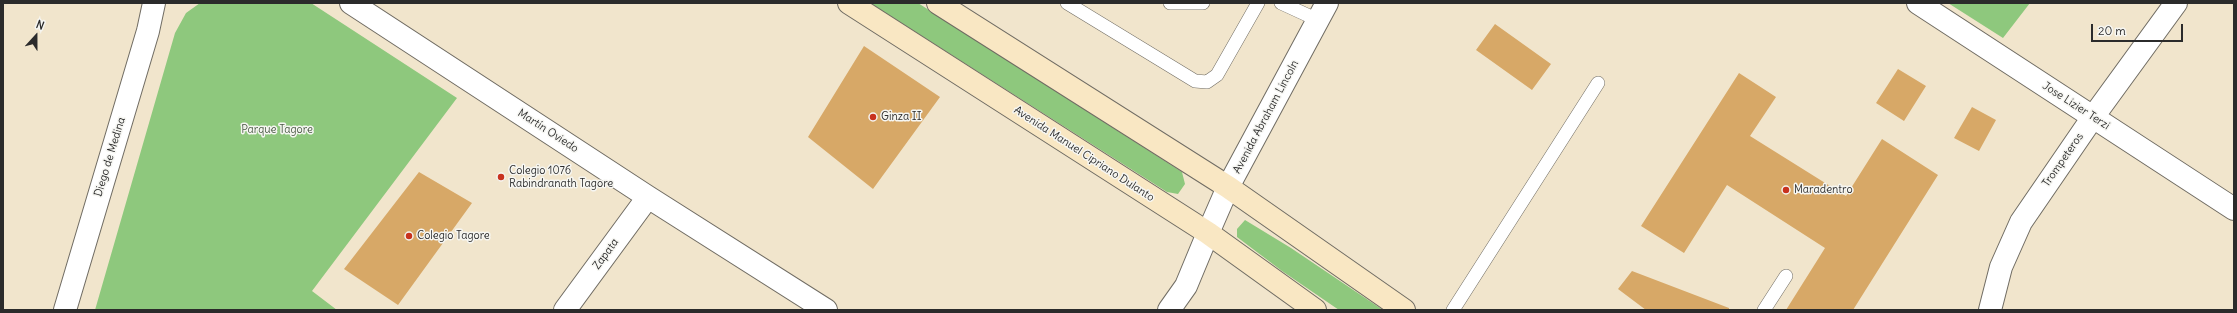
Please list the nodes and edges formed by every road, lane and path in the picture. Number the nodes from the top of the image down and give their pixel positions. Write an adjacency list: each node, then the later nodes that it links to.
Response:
1 (154, 3): 14 (street, Diego de Medina)
2 (169, 3): 14 (street)
3 (351, 3): 18 (street, Martín Oviedo)
4 (849, 3): 20 (main road, Avenida Manuel Cipriano Dulanto)
5 (938, 3): 17 (main road)
6 (1068, 3): 9 (lane)
7 (1170, 3): 8 (lane)
8 (1203, 3)
9 (1258, 3)
10 (1281, 3): 13 (lane)
11 (1918, 3): 16 (street, Jose Lizier Terzi)
12 (2176, 3): 16 (street, Trompeteros)
13 (1323, 11): 17 (street, Avenida Abraham Lincoln)
14 (148, 31): 22 (street, Diego de Medina)
15 (1598, 83): 28 (lane)
16 (2093, 117): 19 (street, Jose Lizier Terzi); 30 (street, Trompeteros)
17 (1228, 187): 20 (street, Avenida Abraham Lincoln); 27 (main road)
18 (648, 197): 23 (street, Zapata); 24 (street, Martín Oviedo)
19 (2234, 209)
20 (1208, 233): 25 (street, Avenida Abraham Lincoln); 26 (main road, Avenida Manuel Cipriano Dulanto)
21 (1786, 276): 29 (lane)
22 (66, 308)
23 (565, 310)
24 (826, 310)
25 (1169, 310)
26 (1315, 310)
27 (1404, 310)
28 (1453, 310)
29 (1764, 310)
30 (1990, 310)

